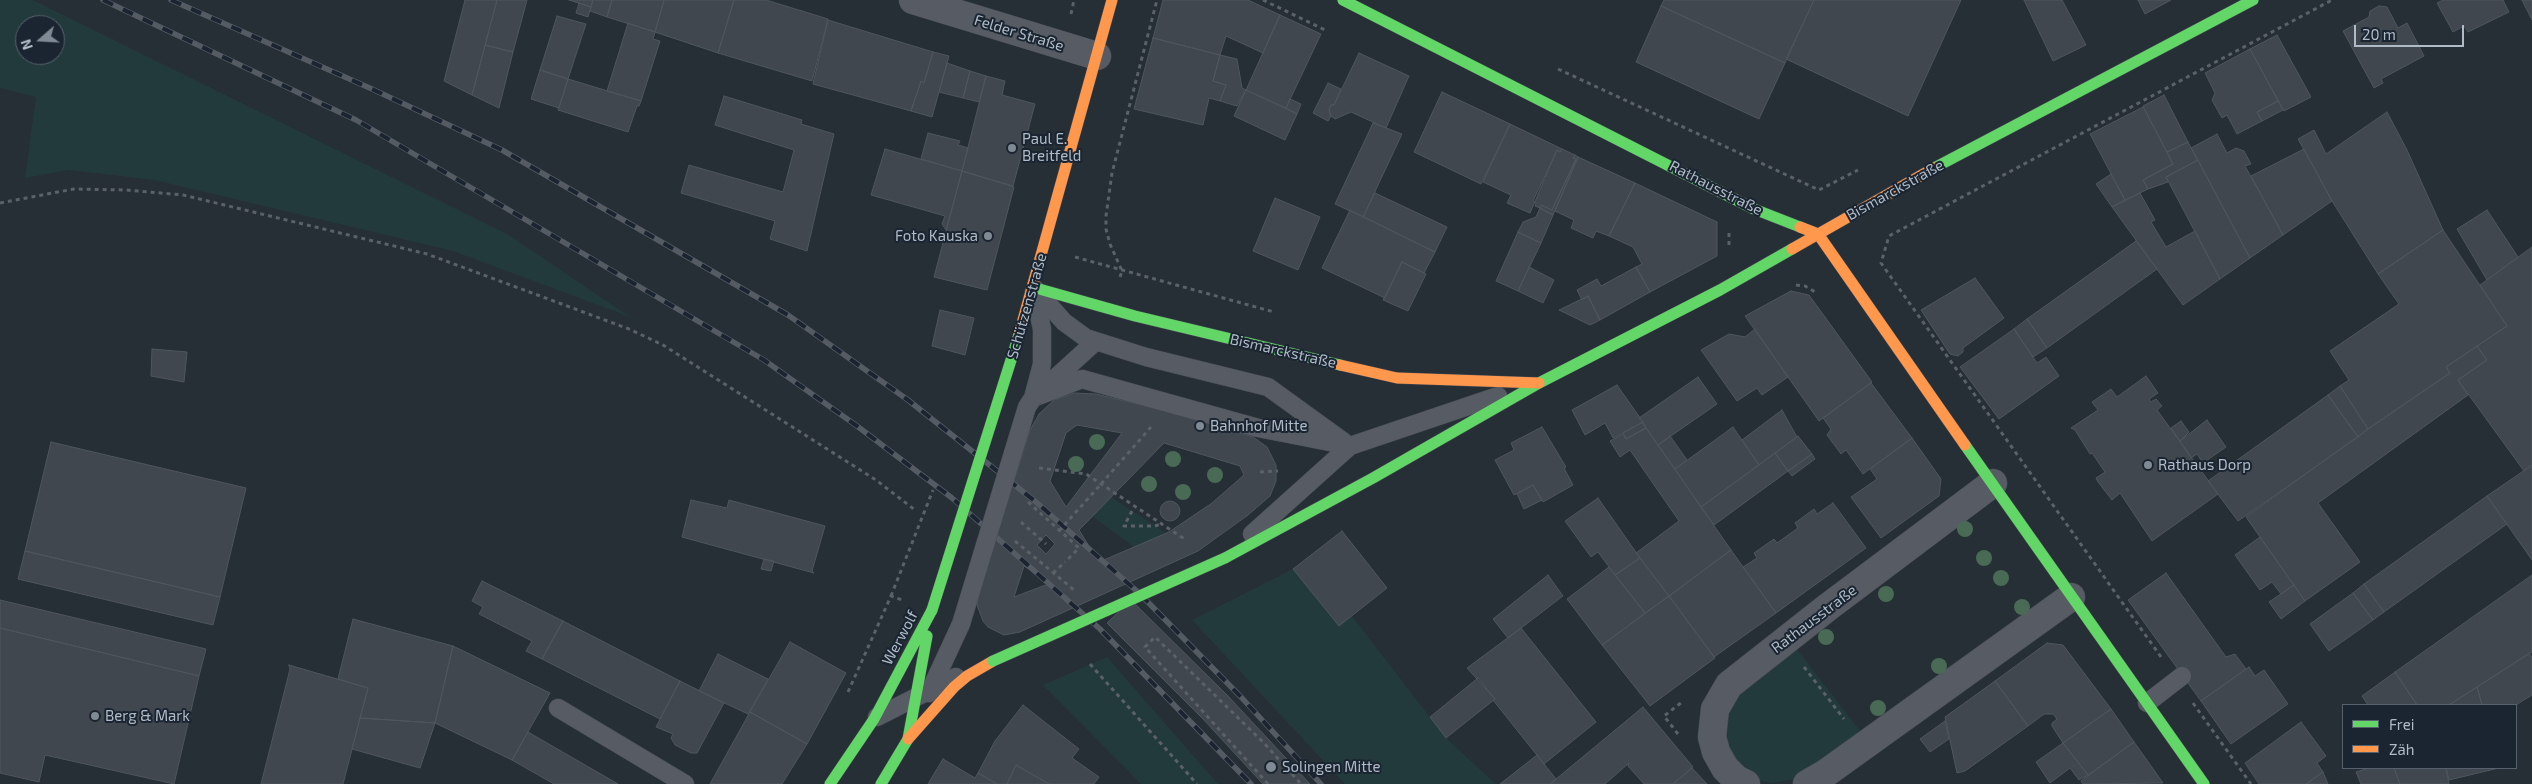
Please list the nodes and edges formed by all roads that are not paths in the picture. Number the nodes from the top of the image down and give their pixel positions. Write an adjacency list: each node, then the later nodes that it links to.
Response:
1 (913, 0): 5 (street, Felder Straße)
2 (1112, 0): 5 (main road, Schützenstraße)
3 (1343, 0): 6 (main road, Rathausstraße)
4 (2253, 0): 6 (main road, Bismarckstraße)
5 (1097, 56): 7 (main road, Schützenstraße)
6 (1818, 234): 9 (main road, Bismarckstraße); 12 (main road)
7 (1032, 287): 8 (lane); 9 (main road, Bismarckstraße); 10 (lane); 15 (main road, Schützenstraße, bridge)
8 (1095, 342): 10 (lane); 11 (lane)
9 (1539, 383): 11 (lane); 13 (main road, Bismarckstraße)
10 (1033, 398): 11 (lane); 18 (lane, bridge)
11 (1350, 446): 13 (lane, Bismarckstraße)
12 (1993, 483): 14 (main road); 26 (street, Rathausstraße)
13 (1225, 558): 16 (main road, Bismarckstraße, bridge)
14 (2071, 597): 19 (main road); 27 (street)
15 (932, 610): 18 (main road, Werwolf); 21 (main road, Werwolf)
16 (993, 661): 18 (lane); 22 (main road, Bismarckstraße)
17 (2179, 678): 19 (lane)
18 (923, 693): 21 (lane); 22 (lane)
19 (2147, 703): 28 (main road)
20 (558, 708): 23 (lane)
21 (874, 719): 24 (main road, Werwolf)
22 (908, 739): 25 (main road)
23 (686, 784)
24 (830, 784)
25 (881, 784)
26 (1746, 784)
27 (1807, 784)
28 (2204, 784)

